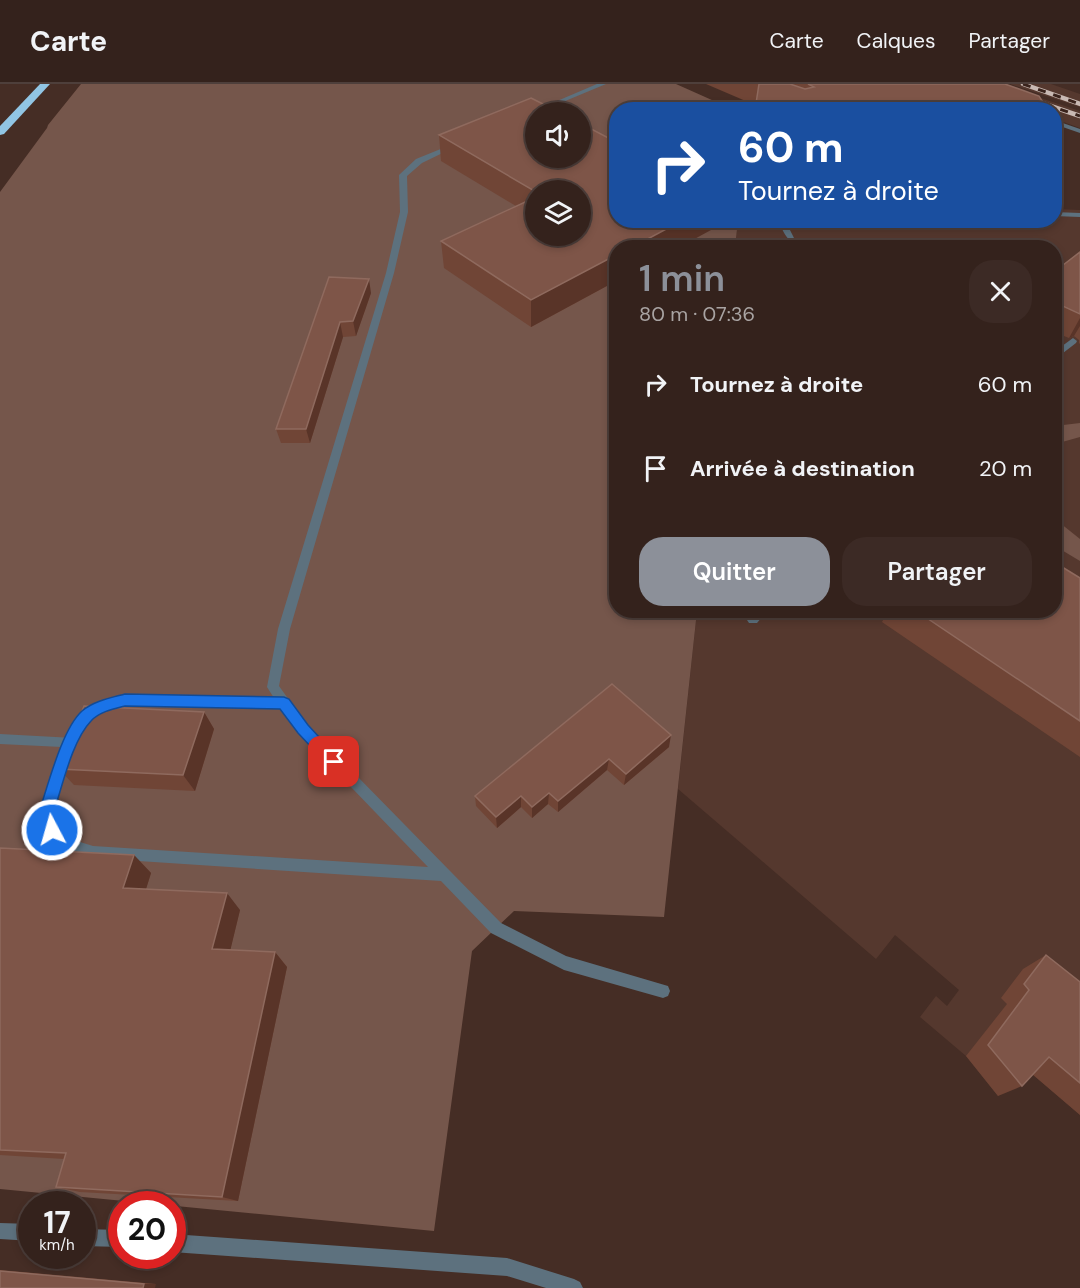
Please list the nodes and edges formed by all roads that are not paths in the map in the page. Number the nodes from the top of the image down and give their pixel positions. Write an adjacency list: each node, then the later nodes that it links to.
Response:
1 (45, 84): 6 (highway)
2 (603, 84): 3 (street)
3 (521, 118)
4 (1062, 125): 5 (street)
5 (1080, 131)
6 (0, 132)
7 (467, 140): 12 (street)
8 (1062, 214): 9 (street)
9 (1080, 215)
10 (1073, 340): 11 (street)
11 (1062, 350)
12 (284, 703): 13 (street); 15 (street)
13 (76, 733): 14 (street); 15 (street)
14 (0, 739)
15 (444, 875): 16 (street)
16 (663, 991)
17 (0, 1231): 18 (street)
18 (18, 1232)
19 (186, 1244): 20 (street)
20 (574, 1288)

